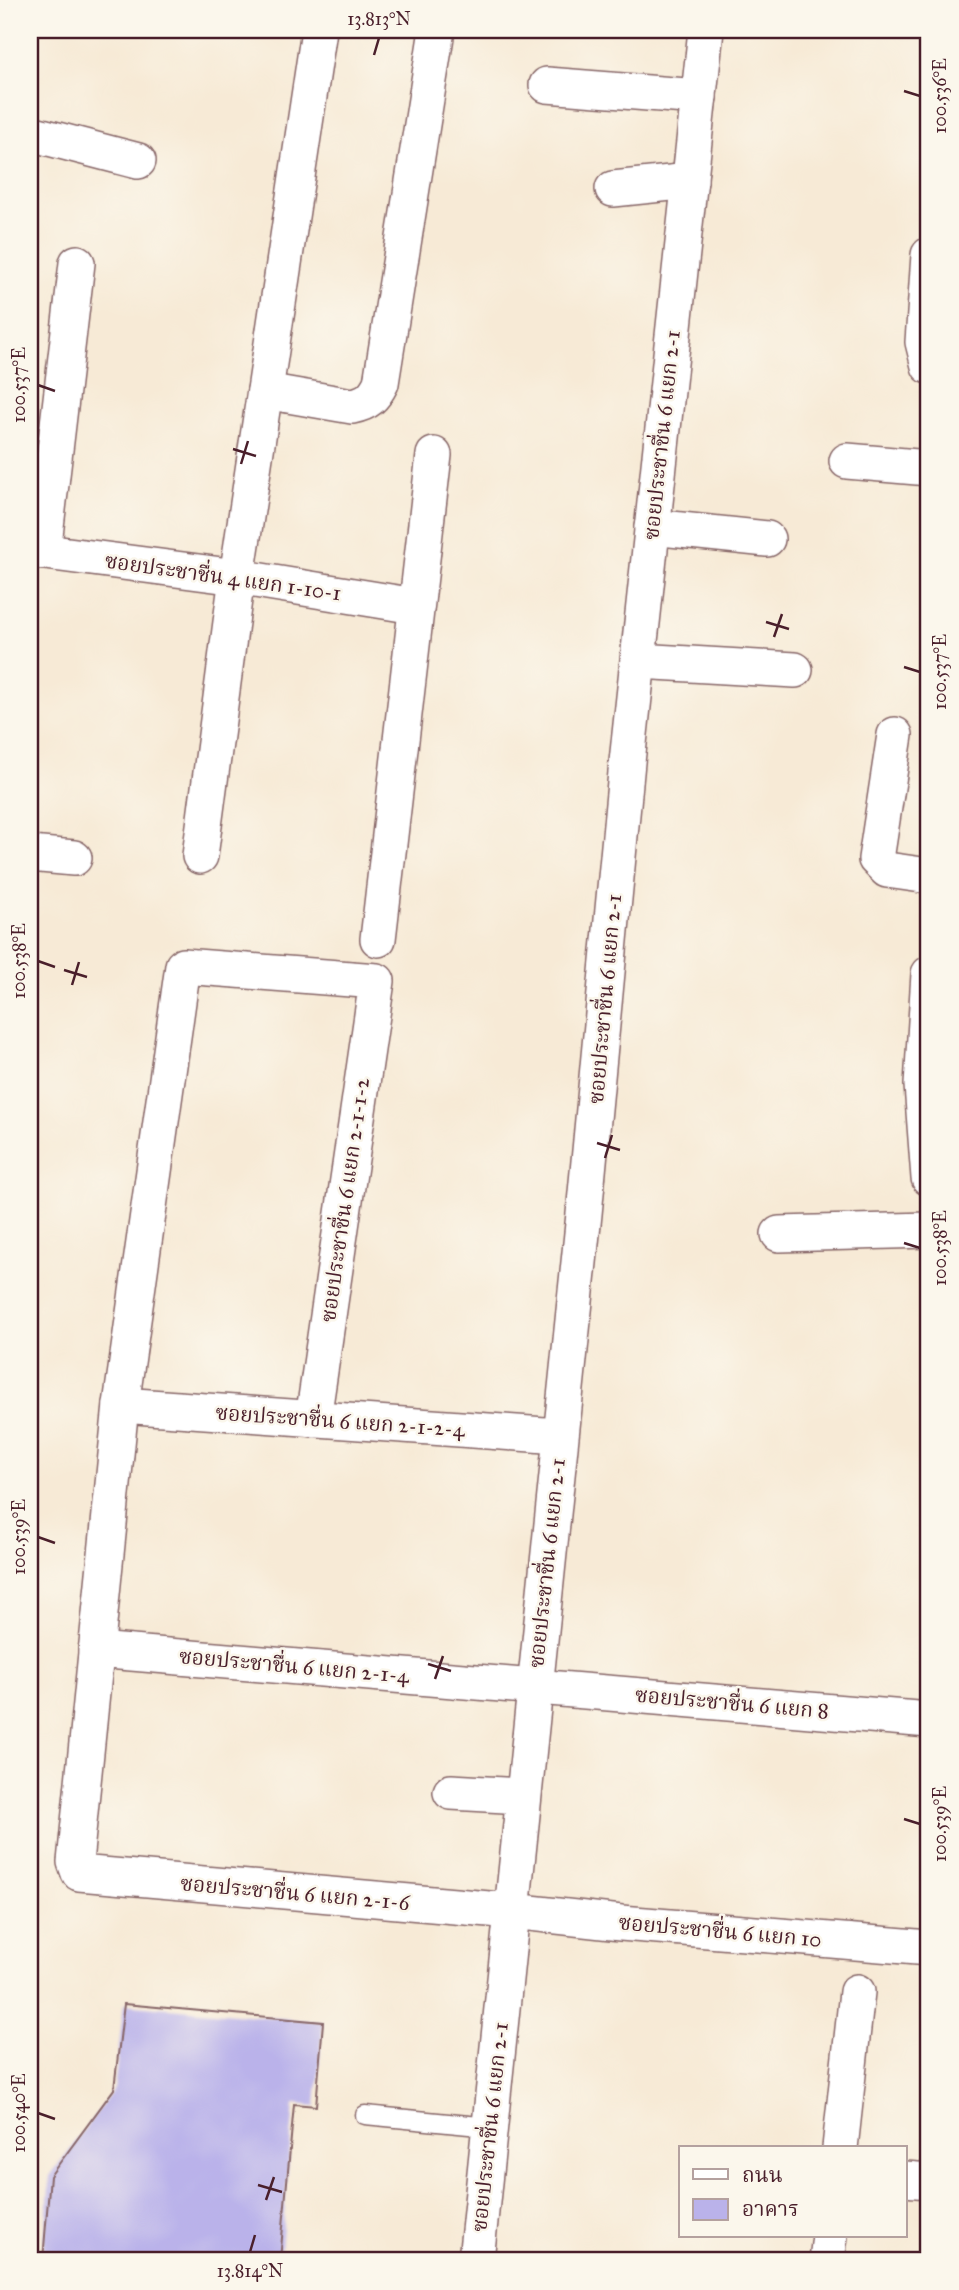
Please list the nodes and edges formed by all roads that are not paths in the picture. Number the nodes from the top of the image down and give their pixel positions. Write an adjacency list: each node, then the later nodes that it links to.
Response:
1 (319, 30): 13 (street)
2 (438, 30): 13 (street)
3 (706, 30): 5 (street, ซอยประชาชื่น 6 แยก 2-1)
4 (547, 85): 5 (street)
5 (699, 97): 8 (street, ซอยประชาชื่น 6 แยก 2-1)
6 (30, 133): 7 (street)
7 (138, 161)
8 (690, 181): 9 (street); 17 (street, ซอยประชาชื่น 6 แยก 2-1)
9 (613, 189)
10 (929, 255): 12 (street)
11 (78, 263): 19 (street)
12 (929, 366)
13 (265, 391): 20 (street)
14 (434, 455): 21 (street)
15 (847, 461): 16 (street)
16 (929, 468)
17 (652, 527): 18 (street); 22 (street, ซอยประชาชื่น 6 แยก 2-1)
18 (766, 539)
19 (36, 551): 20 (street, ซอยประชาชื่น 4 แยก 1-10-1)
20 (237, 577): 21 (street, ซอยประชาชื่น 4 แยก 1-10-1); 26 (street)
21 (415, 606): 29 (street)
22 (638, 661): 23 (street); 36 (street, ซอยประชาชื่น 6 แยก 2-1)
23 (795, 670)
24 (895, 735): 28 (street)
25 (30, 854): 27 (street)
26 (200, 856)
27 (74, 858)
28 (929, 876)
29 (378, 939)
30 (929, 974): 31 (street)
31 (929, 1178)
32 (929, 1230): 33 (street)
33 (779, 1234)
34 (121, 1405): 35 (street, ซอยประชาชื่น 6 แยก 2-1-2-4); 35 (street, ซอยประชาชื่น 6 แยก 2-1-1-2); 37 (street)
35 (313, 1419): 36 (street, ซอยประชาชื่น 6 แยก 2-1-2-4)
36 (559, 1436): 38 (street, ซอยประชาชื่น 6 แยก 2-1)
37 (96, 1650): 38 (street, ซอยประชาชื่น 6 แยก 2-1-4); 42 (street, ซอยประชาชื่น 6 แยก 2-1-6)
38 (534, 1685): 39 (street, ซอยประชาชื่น 6 แยก 8); 41 (street, ซอยประชาชื่น 6 แยก 2-1)
39 (929, 1720)
40 (451, 1792): 41 (street)
41 (523, 1796): 42 (street, ซอยประชาชื่น 6 แยก 2-1)
42 (512, 1911): 43 (street, ซอยประชาชื่น 6 แยก 10); 46 (street, ซอยประชาชื่น 6 แยก 2-1)
43 (929, 1948)
44 (857, 1992): 47 (street)
45 (365, 2115): 46 (lane)
46 (490, 2127): 51 (street, ซอยประชาชื่น 6 แยก 2-1)
47 (839, 2146)
48 (906, 2179): 49 (street)
49 (929, 2181)
50 (830, 2238): 52 (street)
51 (476, 2260)
52 (827, 2260)

